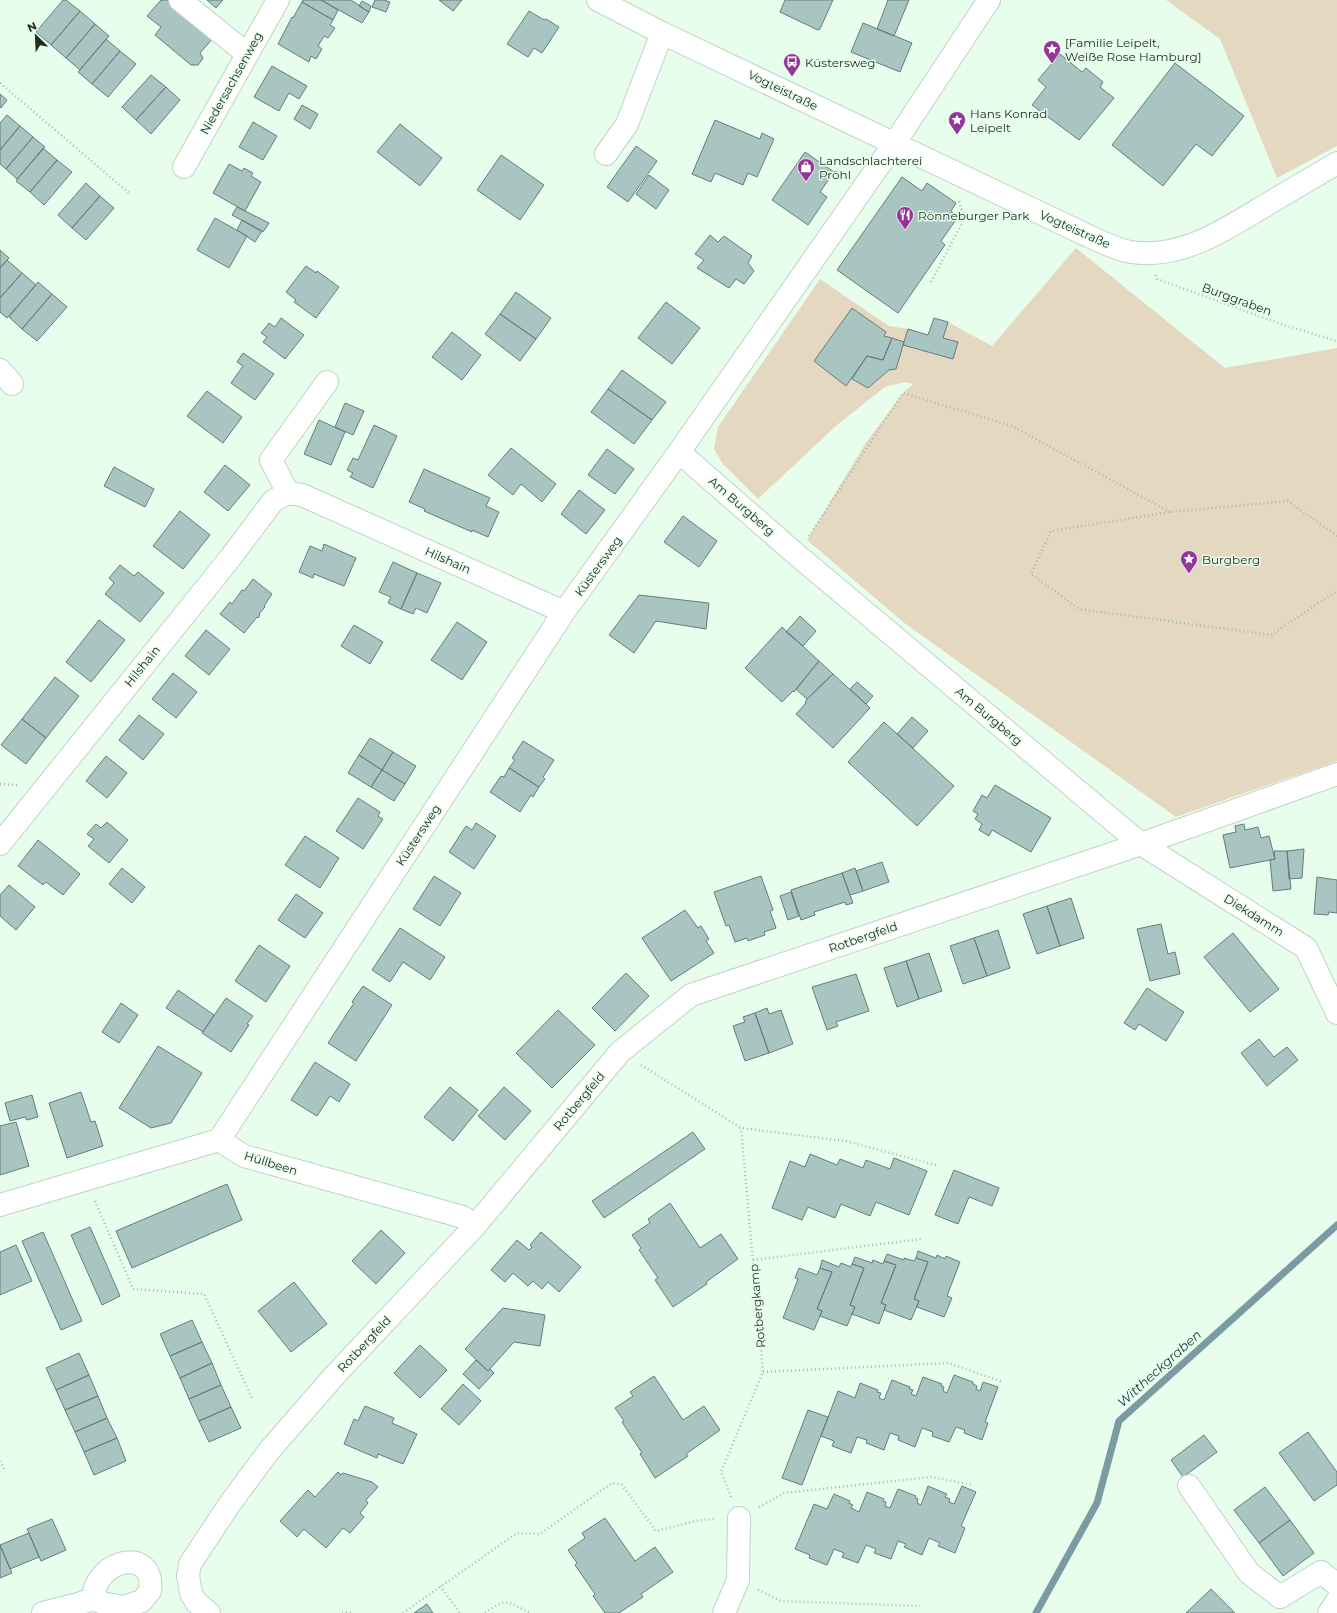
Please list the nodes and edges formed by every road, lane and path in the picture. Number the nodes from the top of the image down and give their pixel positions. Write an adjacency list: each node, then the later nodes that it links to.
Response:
1 (180, 0): 6 (street)
2 (278, 0): 6 (street, Niedersachsenweg)
3 (598, 0): 5 (street, Vogteistraße)
4 (989, 0): 8 (street, Küstersweg)
5 (662, 33): 8 (street, Vogteistraße); 9 (street)
6 (247, 54): 11 (street, Niedersachsenweg)
7 (0, 83): 12 (path)
8 (894, 144): 14 (street, Vogteistraße); 18 (street, Küstersweg)
9 (606, 154)
10 (1337, 162): 14 (street, Vogteistraße)
11 (184, 167)
12 (129, 193)
13 (956, 197): 15 (path)
14 (1152, 253): 16 (path, Burggraben)
15 (932, 282)
16 (1337, 341)
17 (327, 382): 19 (street)
18 (679, 452): 22 (street, Am Burgberg); 24 (street, Küstersweg)
19 (288, 493): 24 (street, Hilshain); 26 (street, Hilshain)
20 (1170, 512): 21 (path); 22 (path); 23 (path)
21 (1337, 536)
22 (797, 554): 27 (street, Am Burgberg)
23 (1337, 590)
24 (564, 612): 31 (street, Küstersweg)
25 (1337, 774): 27 (street)
26 (0, 844)
27 (1141, 844): 28 (street, Diekdamm); 29 (street, Rotbergfeld)
28 (1337, 1013)
29 (620, 1052): 30 (path); 35 (street, Rotbergfeld)
30 (741, 1128): 32 (path); 37 (path, Rotbergkamp)
31 (219, 1140): 33 (street); 35 (street, Hüllbeen)
32 (936, 1165)
33 (85, 1179): 34 (street); 40 (path)
34 (0, 1205)
35 (474, 1226): 53 (street, Rotbergfeld)
36 (921, 1239): 37 (path)
37 (753, 1260): 38 (path, Rotbergkamp)
38 (763, 1372): 39 (path); 45 (path, Rotbergkamp)
39 (1003, 1382)
40 (253, 1400)
41 (0, 1461): 42 (path)
42 (4, 1469)
43 (973, 1486): 45 (path)
44 (1188, 1486): 47 (street)
45 (740, 1518): 46 (street); 48 (path)
46 (738, 1580): 51 (path); 60 (street)
47 (1337, 1585)
48 (440, 1586): 56 (path); 57 (path)
49 (93, 1599): 52 (street)
50 (1337, 1601): 61 (street)
51 (920, 1606)
52 (43, 1613)
53 (209, 1613)
54 (342, 1613): 55 (path)
55 (352, 1613)
56 (403, 1613)
57 (460, 1613)
58 (485, 1613): 59 (path)
59 (530, 1613)
60 (724, 1613)
61 (1329, 1613)

